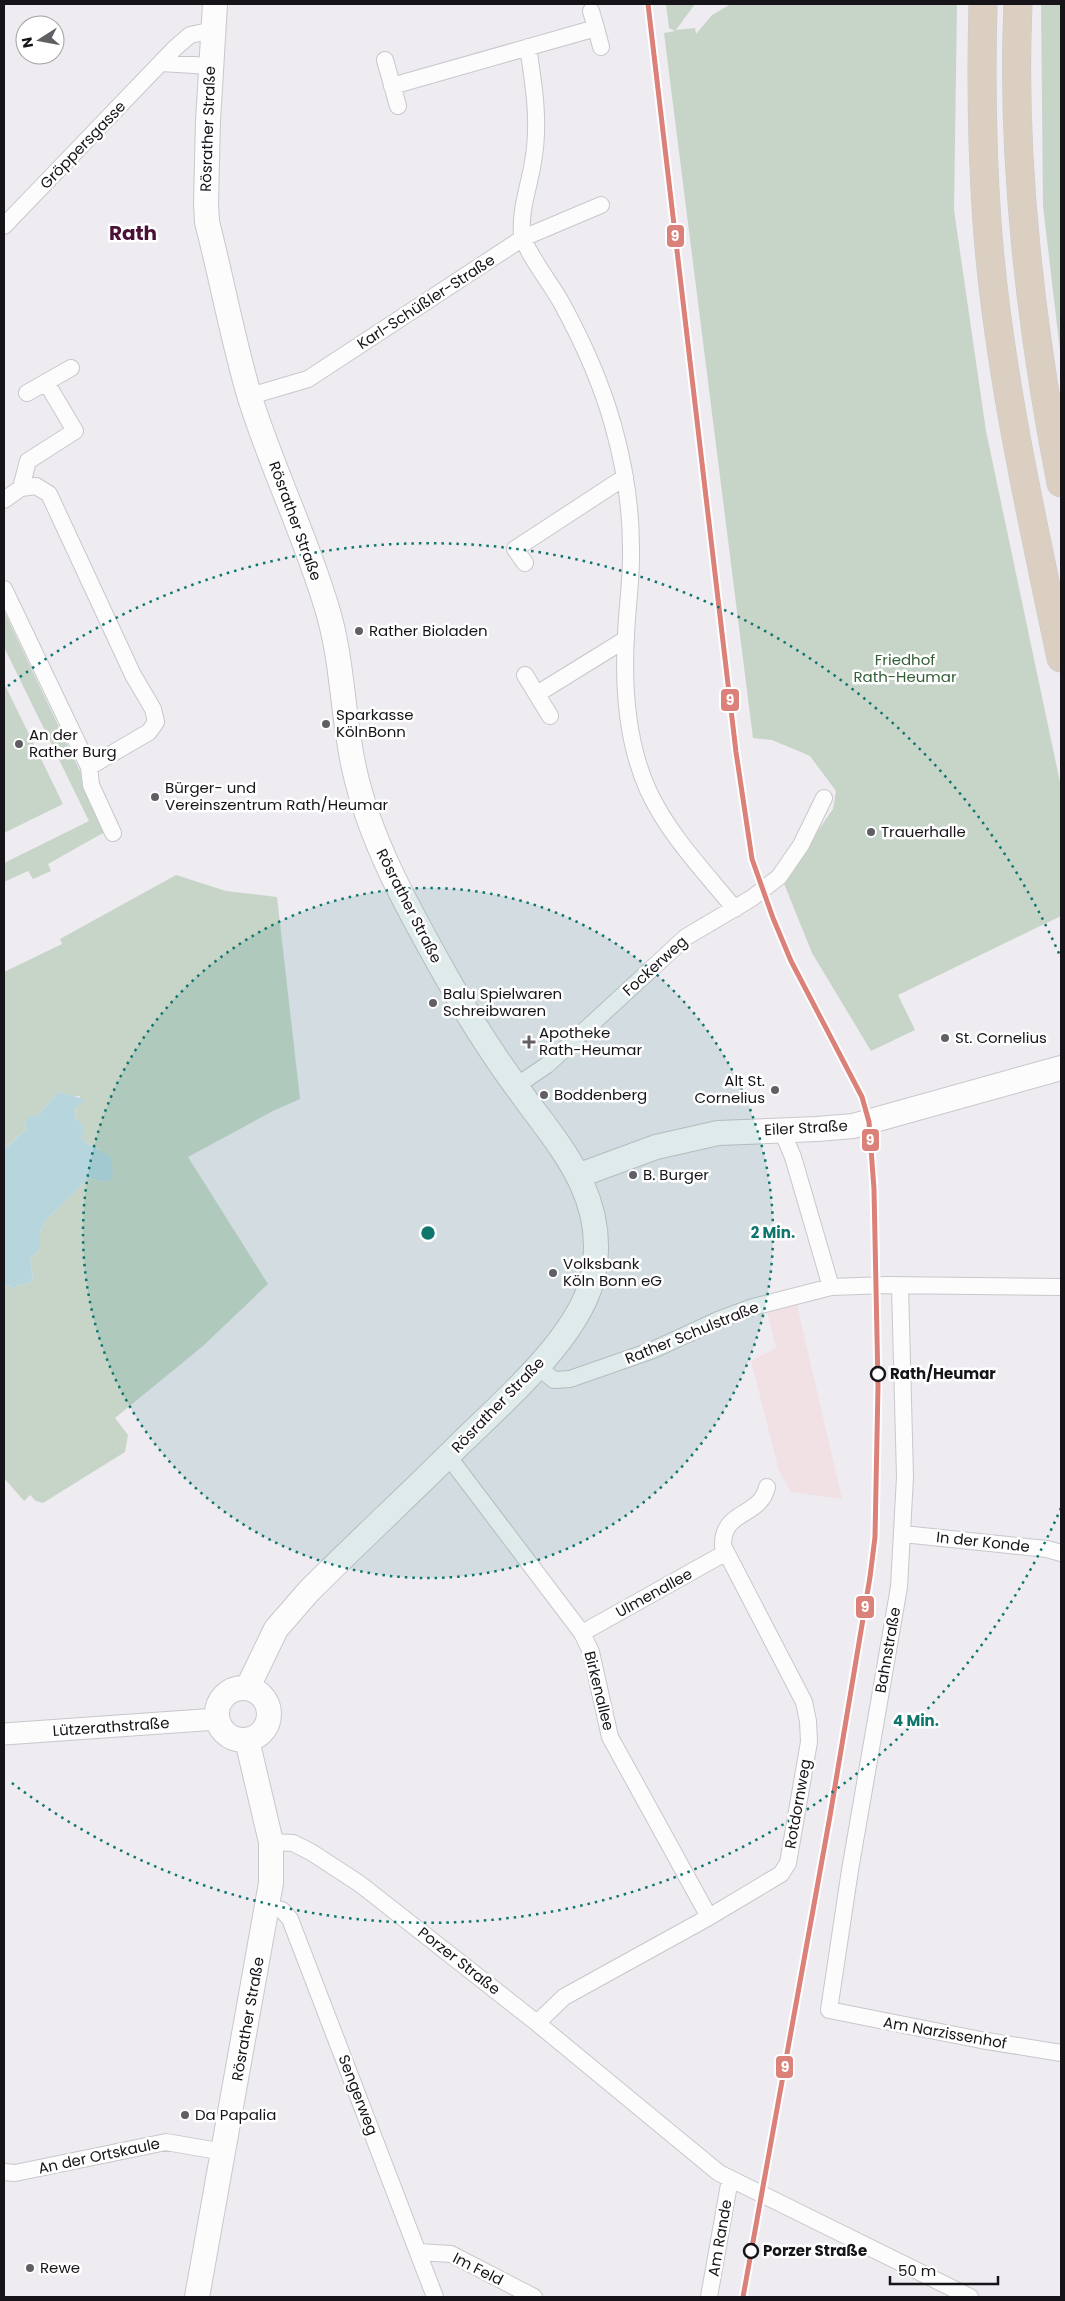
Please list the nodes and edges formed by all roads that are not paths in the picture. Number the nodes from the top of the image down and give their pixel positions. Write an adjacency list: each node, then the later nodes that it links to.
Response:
1 (215, 4): 6 (main road, Rösrather Straße)
2 (983, 4): 28 (highway)
3 (1018, 4): 22 (highway)
4 (590, 10): 5 (street)
5 (596, 28): 7 (street); 8 (street)
6 (213, 30): 10 (street, Gröppersgasse); 11 (main road, Rösrather Straße)
7 (528, 47): 12 (street); 16 (street)
8 (601, 47)
9 (385, 60): 12 (street)
10 (161, 63): 11 (street); 15 (street, Gröppersgasse)
11 (210, 66): 20 (main road, Rösrather Straße)
12 (392, 86): 13 (street)
13 (398, 106)
14 (601, 205): 16 (street, Karl-Schüßler-Straße)
15 (4, 226)
16 (522, 238): 20 (street, Karl-Schüßler-Straße); 21 (street)
17 (71, 368): 18 (street)
18 (46, 382): 19 (street); 23 (street)
19 (27, 393)
20 (250, 396): 37 (main road, Rösrather Straße)
21 (625, 477): 25 (street); 27 (street)
22 (1061, 483)
23 (21, 488): 24 (street); 32 (street)
24 (4, 500)
25 (525, 563)
26 (4, 588): 32 (street)
27 (626, 639): 30 (street); 35 (street)
28 (1061, 658)
29 (524, 675): 30 (street)
30 (537, 694): 31 (street)
31 (550, 716)
32 (89, 767): 34 (street)
33 (824, 798): 35 (street, Fockerweg)
34 (113, 832)
35 (735, 909): 37 (street, Fockerweg)
36 (1061, 1068): 38 (main road, Eiler Straße)
37 (516, 1086): 39 (main road, Rösrather Straße)
38 (782, 1131): 39 (main road, Eiler Straße); 41 (street)
39 (580, 1174): 43 (main road, Rösrather Straße)
40 (900, 1286): 41 (street, Rather Schulstraße); 42 (street, Rather Schulstraße); 46 (street, Bahnstraße)
41 (831, 1287): 43 (street, Rather Schulstraße)
42 (1061, 1287)
43 (538, 1367): 44 (main road, Rösrather Straße)
44 (448, 1456): 49 (street, Birkenallee); 50 (main road, Rösrather Straße)
45 (767, 1487): 47 (street, Rotdornweg)
46 (903, 1534): 48 (street, In der Konde); 57 (street, Bahnstraße)
47 (725, 1553): 49 (street, Ulmenallee); 56 (street, Rotdornweg)
48 (1061, 1553)
49 (582, 1633): 56 (street, Birkenallee)
50 (248, 1688): 51 (main road); 53 (main road)
51 (217, 1719): 52 (street, Lützerathstraße); 53 (main road)
52 (4, 1734)
53 (247, 1740): 54 (main road, Rösrather Straße)
54 (271, 1842): 55 (main road, Rösrather Straße); 58 (street, Porzer Straße)
55 (267, 1907): 60 (main road, Rösrather Straße); 63 (street, Sengerweg)
56 (709, 1917): 58 (street, Rotdornweg)
57 (829, 2010): 59 (street, Am Narzissenhof)
58 (538, 2023): 62 (street, Porzer Straße)
59 (1061, 2053)
60 (224, 2152): 61 (street, An der Ortskaule); 64 (main road, Rösrather Straße)
61 (4, 2172)
62 (730, 2178): 67 (street, Am Rande); 68 (street, Porzer Straße)
63 (419, 2252): 65 (street, Sengerweg); 66 (street, Im Feld)
64 (197, 2297)
65 (435, 2297)
66 (534, 2297)
67 (709, 2297)
68 (970, 2297)

